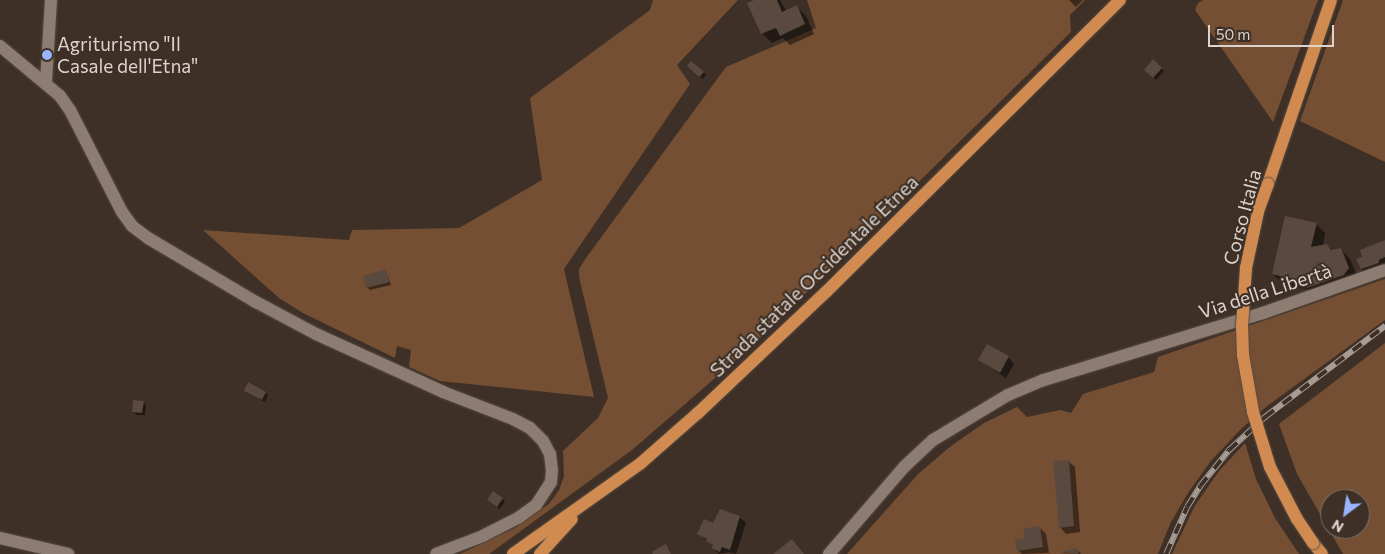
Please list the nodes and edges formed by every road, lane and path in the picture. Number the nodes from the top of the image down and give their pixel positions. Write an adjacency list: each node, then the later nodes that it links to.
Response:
1 (52, 0): 5 (street)
2 (1120, 0): 7 (main road, Strada statale Occidentale Etnea)
3 (1331, 0): 14 (main road, Corso Italia, bridge)
4 (0, 46): 5 (street)
5 (46, 82): 10 (street)
6 (1385, 270): 13 (street, Via della Libertà)
7 (590, 500): 11 (main road, Strada statale Occidentale Etnea); 12 (main road)
8 (0, 538): 9 (street)
9 (68, 554)
10 (436, 554)
11 (513, 554)
12 (540, 554)
13 (829, 554)
14 (1322, 554)

